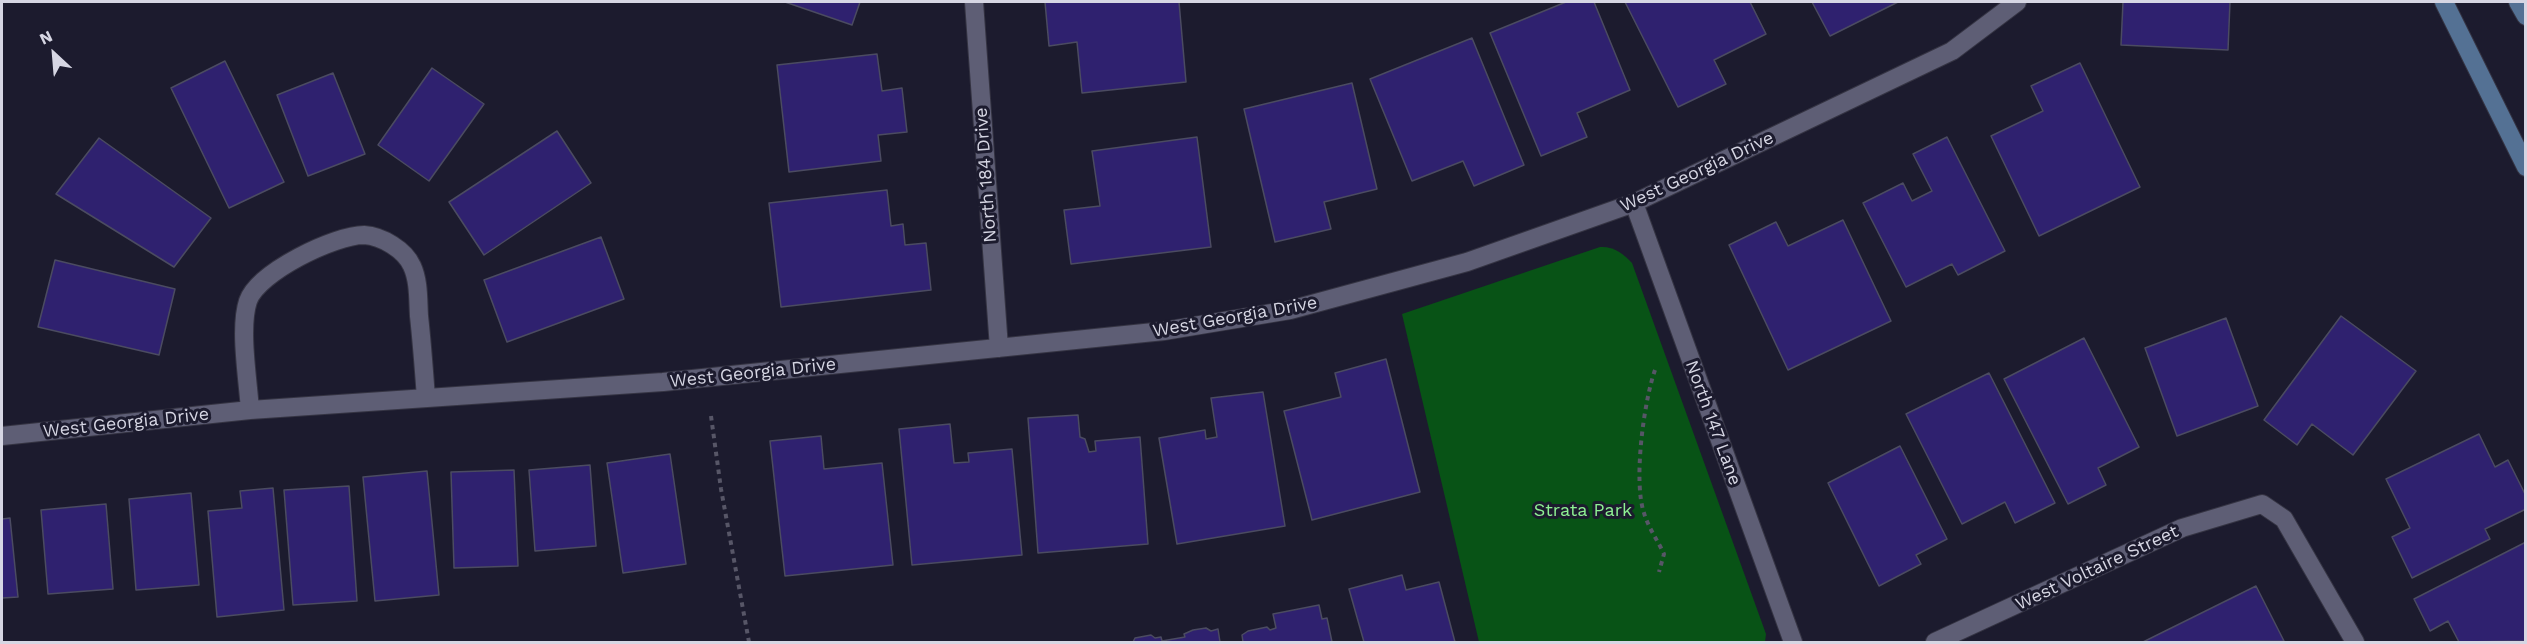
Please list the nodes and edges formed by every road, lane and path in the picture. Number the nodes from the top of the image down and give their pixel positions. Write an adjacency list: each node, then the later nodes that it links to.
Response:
1 (974, 2): 8 (street, North 184 Drive)
2 (2017, 2): 7 (street, West Georgia Drive)
3 (2444, 2): 6 (main road)
4 (2518, 2): 5 (main road)
5 (2526, 16)
6 (2526, 167)
7 (1634, 203): 8 (street, West Georgia Drive); 16 (street, North 147 Lane)
8 (999, 348): 10 (street, West Georgia Drive)
9 (1655, 370): 14 (path)
10 (426, 398): 11 (street, West Georgia Drive); 11 (street)
11 (250, 410): 13 (street, West Georgia Drive)
12 (711, 416): 15 (path)
13 (2, 436)
14 (1659, 572)
15 (749, 642)
16 (1793, 642)
17 (1935, 642): 18 (street, West Voltaire Street)
18 (2355, 642)

